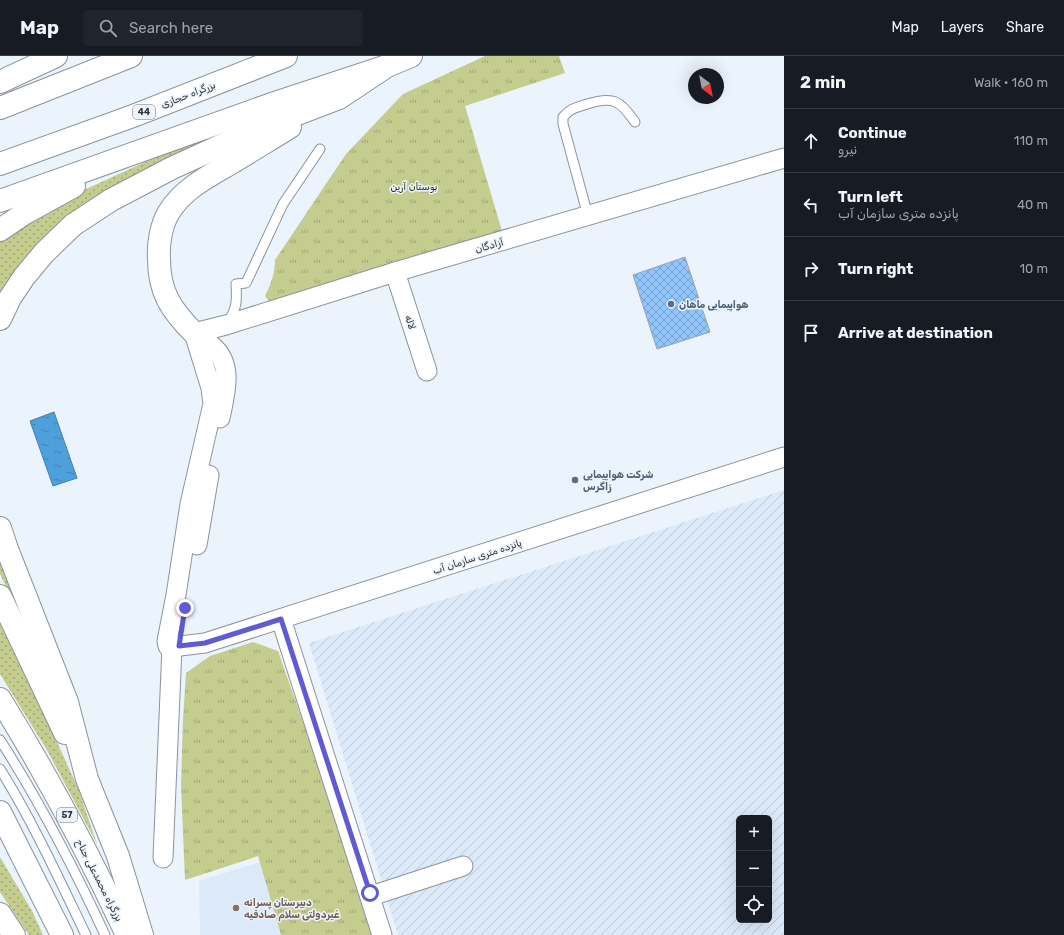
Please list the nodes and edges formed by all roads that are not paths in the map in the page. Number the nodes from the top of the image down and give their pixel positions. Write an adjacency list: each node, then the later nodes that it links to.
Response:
1 (56, 56): 6 (highway)
2 (131, 56): 8 (highway)
3 (286, 56): 13 (highway, بزرگراه حجازی / 44)
4 (411, 56): 5 (highway)
5 (387, 66): 7 (highway); 11 (highway)
6 (0, 82)
7 (339, 98): 18 (highway); 20 (highway)
8 (0, 108)
9 (635, 122): 15 (lane)
10 (320, 149): 19 (lane)
11 (141, 151): 14 (highway); 16 (highway)
12 (784, 158): 15 (street, آزادگان)
13 (0, 164)
14 (0, 201)
15 (588, 216): 17 (street, آزادگان)
16 (0, 230)
17 (395, 272): 19 (street, آزادگان); 21 (street, لاله)
18 (0, 319)
19 (226, 325): 20 (street, آزادگان)
20 (194, 333): 26 (street)
21 (427, 371)
22 (784, 457): 25 (street, پانزده متری سازمان آب)
23 (0, 528): 30 (highway)
24 (0, 596): 30 (highway)
25 (281, 619): 26 (street, پانزده متری سازمان آب); 34 (street)
26 (173, 646): 32 (street)
27 (0, 699): 40 (highway, بزرگراه محمدعلی جناح / 57)
28 (0, 740): 39 (lane)
29 (0, 769): 38 (lane)
30 (87, 779): 41 (highway)
31 (0, 812): 37 (highway)
32 (163, 858)
33 (463, 866): 34 (street)
34 (370, 896): 42 (street)
35 (0, 914): 36 (highway)
36 (14, 935)
37 (62, 935)
38 (86, 935)
39 (105, 935)
40 (127, 935)
41 (142, 935)
42 (382, 935)

